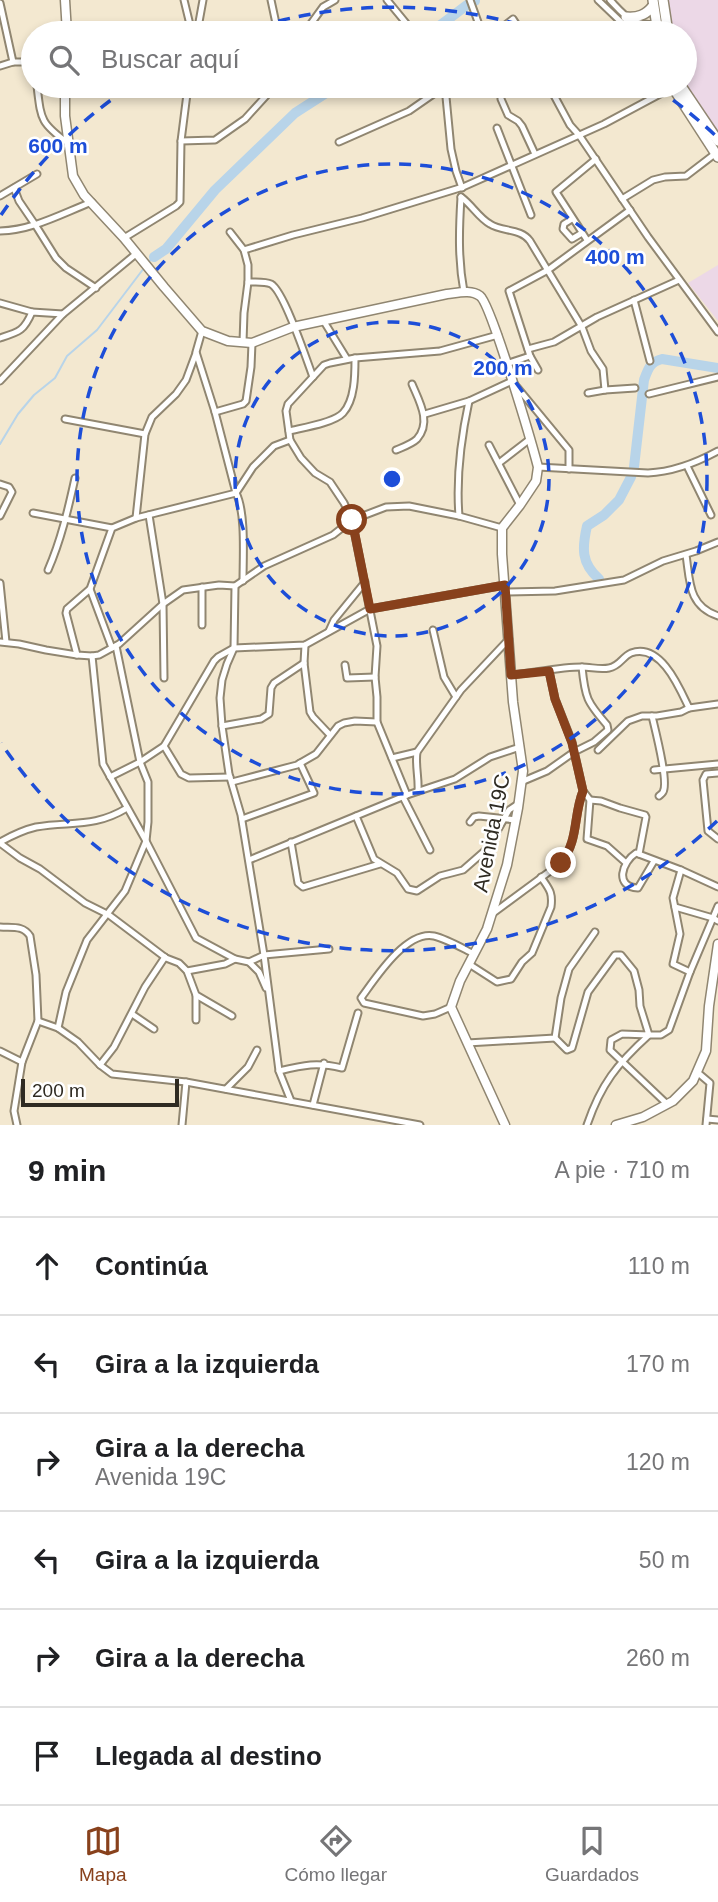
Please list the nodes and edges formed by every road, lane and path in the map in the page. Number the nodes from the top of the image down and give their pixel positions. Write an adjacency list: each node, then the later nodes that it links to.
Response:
1 (65, 0): 14 (street)
2 (203, 0): 16 (street)
3 (271, 0): 17 (street)
4 (335, 0): 18 (street)
5 (387, 0): 19 (street)
6 (470, 0): 20 (street)
7 (598, 0): 21 (street)
8 (610, 0): 13 (street)
9 (663, 0): 24 (main road)
10 (185, 1): 15 (street)
11 (653, 3): 13 (main road); 23 (main road)
12 (0, 4): 25 (street)
13 (626, 17): 22 (street)
14 (66, 21)
15 (191, 21)
16 (197, 21)
17 (275, 21)
18 (313, 21)
19 (404, 21)
20 (478, 21)
21 (620, 21)
22 (632, 21)
23 (658, 21)
24 (661, 21)
25 (13, 62): 26 (street); 27 (street)
26 (21, 62)
27 (0, 66)
28 (38, 98): 42 (street)
29 (65, 98): 42 (street)
30 (186, 98): 40 (street)
31 (264, 98): 40 (street)
32 (429, 98): 41 (street)
33 (446, 98): 48 (street)
34 (501, 98): 44 (street)
35 (556, 98): 39 (street)
36 (653, 98): 39 (street)
37 (683, 98): 43 (main road)
38 (496, 128): 46 (street)
39 (579, 135): 44 (street); 45 (street)
40 (181, 141): 61 (street)
41 (339, 142)
42 (68, 143): 53 (street)
43 (716, 148): 52 (street)
44 (536, 154): 46 (street)
45 (596, 159): 52 (street); 56 (street)
46 (511, 166): 48 (street); 55 (street)
47 (37, 174): 49 (street)
48 (463, 187): 51 (street); 63 (street)
49 (13, 188): 50 (street); 57 (street)
50 (0, 196)
51 (461, 197): 65 (street); 69 (street)
52 (622, 199): 54 (street)
53 (92, 202): 57 (street); 61 (street)
54 (630, 210): 62 (street); 66 (street)
55 (531, 215)
56 (572, 219): 60 (street); 60 (street)
57 (36, 226): 58 (street); 68 (street)
58 (0, 231)
59 (230, 232): 63 (street)
60 (583, 233): 62 (street)
61 (124, 237): 64 (street)
62 (587, 240): 65 (street)
63 (244, 250): 67 (street)
64 (137, 253): 68 (street); 77 (street)
65 (548, 270): 76 (street); 83 (street)
66 (679, 280): 70 (street); 78 (street)
67 (248, 282): 75 (street); 81 (street)
68 (96, 288): 73 (street)
69 (464, 292): 74 (street); 79 (street)
70 (634, 300): 76 (street); 86 (street)
71 (0, 303): 72 (street)
72 (32, 312): 73 (street); 80 (street)
73 (63, 314): 91 (street)
74 (323, 320): 75 (street); 85 (street)
75 (293, 327): 81 (street); 89 (street)
76 (582, 327): 83 (street); 95 (street)
77 (202, 331): 81 (street); 82 (street)
78 (718, 332)
79 (498, 335): 84 (street); 87 (street)
80 (0, 338)
81 (248, 343): 99 (street)
82 (196, 352): 99 (street); 103 (street)
83 (529, 353): 87 (street); 88 (street)
84 (355, 358): 85 (street); 102 (street)
85 (347, 359): 89 (street)
86 (650, 361)
87 (506, 364): 92 (street)
88 (538, 370)
89 (313, 377): 102 (street)
90 (718, 377): 97 (street)
91 (0, 381)
92 (512, 381): 98 (street); 104 (street); 112 (street)
93 (412, 384): 100 (street)
94 (635, 388): 95 (street)
95 (605, 390): 96 (street)
96 (588, 393)
97 (649, 394)
98 (469, 401): 100 (street); 121 (street)
99 (215, 412): 115 (street)
100 (425, 414): 107 (street)
101 (65, 419): 103 (street)
102 (289, 431): 105 (street)
103 (145, 434): 122 (street)
104 (530, 439): 109 (street); 111 (street)
105 (290, 440): 115 (street); 124 (street)
106 (489, 445): 109 (street)
107 (396, 450)
108 (718, 451): 110 (street)
109 (499, 463): 116 (street)
110 (687, 466): 112 (street); 119 (street)
111 (538, 467): 112 (street); 116 (street)
112 (569, 469)
113 (75, 478): 123 (street)
114 (0, 484): 120 (street)
115 (236, 493): 118 (street); 130 (street)
116 (520, 505): 126 (street)
117 (33, 513): 123 (street)
118 (149, 515): 122 (street); 137 (street)
119 (711, 515)
120 (0, 516)
121 (459, 516): 124 (street); 126 (street)
122 (136, 518): 125 (street)
123 (66, 519): 125 (street); 129 (street)
124 (352, 520): 130 (street); 131 (street)
125 (113, 528): 136 (street)
126 (502, 528): 135 (street, Avenida 19C)
127 (718, 542): 128 (street)
128 (686, 555): 135 (street); 139 (street)
129 (48, 570)
130 (243, 581): 133 (street)
131 (365, 582): 138 (street); 142 (street)
132 (0, 583): 144 (street)
133 (235, 586): 134 (street); 147 (street)
134 (202, 587): 137 (street); 140 (street)
135 (505, 588): 138 (street); 143 (street, Avenida 19C)
136 (90, 589): 146 (street); 148 (street)
137 (163, 604): 146 (street); 156 (street)
138 (370, 609): 142 (street); 155 (street)
139 (718, 616)
140 (202, 625)
141 (433, 630): 157 (street)
142 (329, 631): 145 (street)
143 (509, 639): 154 (street, Avenida 19C); 157 (street)
144 (3, 642): 148 (street)
145 (305, 645): 147 (street); 150 (street)
146 (114, 647): 149 (street); 170 (street)
147 (234, 648): 162 (street); 164 (street)
148 (77, 654): 149 (street)
149 (92, 656): 176 (street)
150 (304, 663): 162 (street); 163 (street)
151 (345, 665): 155 (street)
152 (582, 667): 153 (street); 159 (street); 168 (street)
153 (549, 671): 154 (street); 168 (street)
154 (511, 675): 165 (street, Avenida 19C)
155 (375, 677): 161 (street)
156 (164, 678)
157 (456, 697): 167 (street)
158 (718, 704): 159 (street)
159 (689, 708): 160 (street)
160 (652, 716): 166 (street); 173 (street)
161 (377, 722): 163 (street); 169 (street)
162 (222, 726): 177 (street)
163 (330, 735): 171 (street)
164 (164, 746): 170 (street); 177 (street)
165 (520, 747): 178 (street, Avenida 19C); 179 (street)
166 (598, 750)
167 (417, 752): 169 (street); 179 (street)
168 (574, 752): 178 (street); 180 (street)
169 (392, 758): 181 (street)
170 (140, 762): 176 (street); 192 (street)
171 (300, 763): 177 (street); 187 (street)
172 (718, 764): 173 (street)
173 (664, 769): 174 (street); 182 (street)
174 (654, 770)
175 (718, 773): 191 (street)
176 (110, 777): 185 (street)
177 (231, 779): 187 (street)
178 (521, 782): 184 (street, Avenida 19C)
179 (418, 791): 181 (street)
180 (583, 791): 183 (street); 202 (street)
181 (405, 796): 186 (street); 195 (street)
182 (659, 796)
183 (590, 800): 196 (street); 199 (street)
184 (518, 804): 188 (street); 189 (street, Avenida 19C)
185 (127, 808): 192 (street); 193 (street)
186 (356, 816): 194 (street); 200 (street)
187 (242, 819): 197 (street)
188 (503, 820): 189 (street); 190 (street); 200 (street)
189 (516, 820): 207 (street, Avenida 19C)
190 (470, 822)
191 (718, 839)
192 (146, 841): 206 (street); 216 (street)
193 (0, 842): 206 (street)
194 (291, 842): 197 (street); 200 (street)
195 (430, 850)
196 (639, 853): 198 (street); 199 (street)
197 (248, 860): 214 (street)
198 (654, 861): 199 (street); 201 (street)
199 (625, 862)
200 (380, 864)
201 (681, 870): 203 (street); 205 (street)
202 (541, 877): 207 (street); 218 (street)
203 (718, 887)
204 (718, 906): 208 (street)
205 (675, 907): 208 (street); 220 (street)
206 (107, 914): 215 (street); 230 (street)
207 (492, 914): 213 (street, Avenida 19C)
208 (715, 919): 220 (street)
209 (0, 928): 229 (street)
210 (595, 932): 233 (street)
211 (718, 944): 221 (street)
212 (329, 949): 214 (street)
213 (474, 954): 218 (street, Avenida 19C); 224 (street)
214 (264, 955): 217 (street); 223 (street)
215 (165, 957): 219 (street); 226 (street)
216 (235, 959): 217 (street); 219 (street)
217 (249, 962): 223 (street)
218 (469, 964): 224 (street, Avenida 19C)
219 (187, 971): 222 (street)
220 (690, 972): 232 (street)
221 (714, 993): 242 (street)
222 (196, 995): 227 (street); 228 (street)
223 (269, 995): 241 (street)
224 (451, 1007): 234 (street)
225 (358, 1013): 239 (street)
226 (132, 1014): 231 (street); 240 (street)
227 (232, 1016)
228 (197, 1020)
229 (38, 1021): 230 (street); 238 (street)
230 (58, 1028): 240 (street)
231 (154, 1030)
232 (649, 1035): 233 (street); 237 (street); 237 (street)
233 (555, 1038): 234 (street)
234 (467, 1043): 253 (street)
235 (257, 1050): 244 (street)
236 (0, 1051): 238 (street)
237 (622, 1060): 246 (street); 254 (street)
238 (22, 1062): 250 (street)
239 (324, 1063): 241 (street); 247 (street)
240 (100, 1065): 243 (street)
241 (279, 1071): 245 (street)
242 (697, 1072): 246 (street); 249 (street)
243 (186, 1082): 244 (street); 251 (street)
244 (226, 1089): 245 (street)
245 (291, 1101): 247 (street)
246 (667, 1104): 255 (street)
247 (313, 1105): 252 (street)
248 (718, 1121): 249 (street)
249 (706, 1122)
250 (17, 1125)
251 (182, 1125)
252 (419, 1125)
253 (505, 1125)
254 (587, 1125)
255 (616, 1125)

